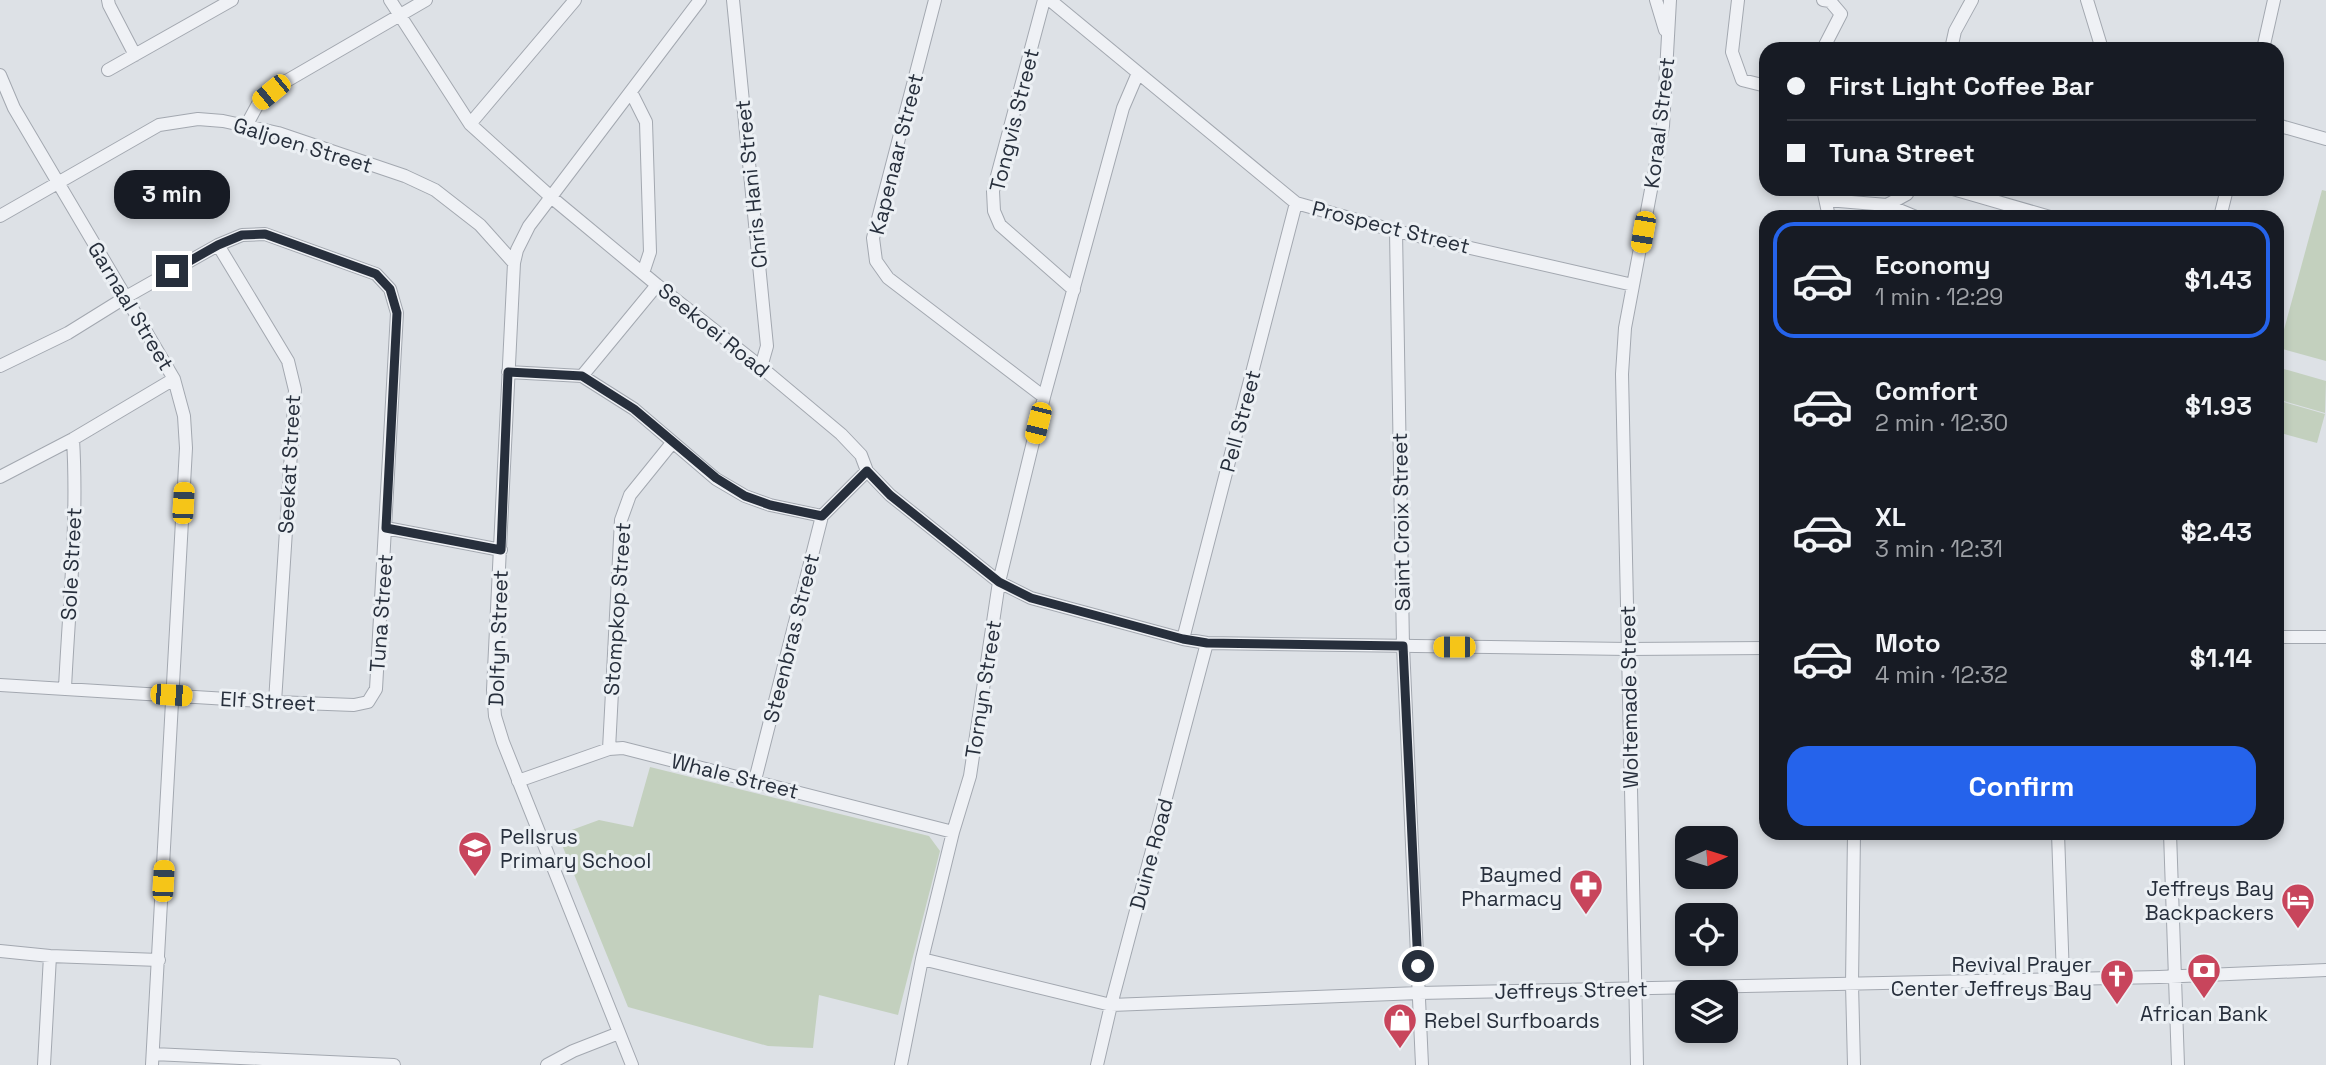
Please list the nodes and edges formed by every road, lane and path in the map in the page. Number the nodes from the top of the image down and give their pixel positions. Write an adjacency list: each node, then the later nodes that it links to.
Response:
1 (108, 0): 24 (street)
2 (232, 0): 24 (street)
3 (390, 0): 18 (street, Seekoei Road)
4 (426, 0): 18 (street)
5 (575, 0): 30 (street)
6 (701, 0): 29 (street, Dolfyn Street)
7 (733, 0): 54 (street, Chris Hani Street)
8 (936, 0): 58 (street, Kapenaar Street)
9 (1044, 0): 50 (street, Tongvis Street)
10 (1050, 0): 26 (street, Prospect Street)
11 (1656, 0): 23 (street)
12 (1670, 0): 23 (street, Koraal Street)
13 (1738, 0): 28 (street)
14 (1823, 0): 19 (street)
15 (1972, 0): 20 (street)
16 (2087, 0): 21 (street)
17 (2274, 0): 22 (street)
18 (399, 16): 30 (street, Seekoei Road); 31 (street)
19 (1827, 42)
20 (1953, 42)
21 (2100, 42)
22 (2265, 42)
23 (1668, 44): 49 (street, Koraal Street)
24 (135, 55): 25 (street)
25 (108, 70)
26 (1138, 73): 39 (street, Prospect Street); 50 (street, Tornyn Street)
27 (0, 75): 34 (street, Garnaal Street)
28 (1759, 84)
29 (631, 92): 38 (street, Dolfyn Street); 47 (street)
30 (470, 124): 38 (street, Seekoei Road)
31 (246, 126): 34 (street, Galjoen Street); 46 (street, Galjoen Street)
32 (2284, 127): 33 (street)
33 (2326, 139)
34 (58, 183): 43 (street, Galjoen Street); 51 (street, Garnaal Street)
35 (1836, 196): 40 (street)
36 (1903, 196): 40 (street)
37 (1977, 196): 42 (street)
38 (551, 197): 46 (street, Dolfyn Street); 47 (street, Seekoei Road)
39 (1296, 203): 44 (street, Prospect Street); 69 (street, Pell Street)
40 (1887, 205): 41 (street)
41 (1899, 210)
42 (2026, 210)
43 (0, 216)
44 (1396, 231): 49 (street, Prospect Street); 71 (street, Saint Croix Street)
45 (218, 245): 51 (street, Tuna Street); 64 (street, Tuna Street); 77 (street, Seekat Street)
46 (514, 263): 55 (street, Dolfyn Street)
47 (643, 273): 48 (street, Seekoei Road)
48 (657, 285): 54 (street, Seekoei Road); 56 (street)
49 (1633, 285): 52 (street, Koraal Street)
50 (1074, 290): 58 (street, Tornyn Street)
51 (125, 297): 53 (street, Tuna Street); 57 (street, Garnaal Street)
52 (1625, 328): 73 (street, Woltemade Street)
53 (0, 366)
54 (761, 367): 61 (street, Seekoei Road)
55 (508, 372): 56 (street); 65 (street, Dolfyn Street)
56 (582, 376): 60 (street)
57 (174, 379): 59 (street); 76 (street, Garnaal Street)
58 (1044, 397): 66 (street, Tornyn Street)
59 (73, 439): 62 (street); 75 (street, Sole Street)
60 (672, 443): 63 (street); 79 (street, Stompkop Street)
61 (867, 471): 63 (street); 66 (street, Seekoei Road)
62 (0, 477)
63 (822, 516): 80 (street, Steenbras Street)
64 (386, 528): 65 (street); 78 (street, Tuna Street)
65 (501, 550): 81 (street, Dolfyn Street)
66 (999, 582): 69 (street, Seekoei Road); 82 (street, Tornyn Street)
67 (2284, 637): 68 (street)
68 (2326, 637)
69 (1183, 639): 70 (street, Seekoei Road)
70 (1207, 643): 71 (street, Seekoei Road); 96 (street, Duine Road)
71 (1403, 646): 73 (street, Seekoei Road); 95 (street, Saint Croix Street)
72 (1759, 648): 73 (street, Seekoei Road)
73 (1628, 649): 94 (street, Woltemade Street)
74 (0, 685): 75 (street, Elf Street)
75 (65, 688): 76 (street, Elf Street)
76 (171, 695): 77 (street, Elf Street); 89 (street, Garnaal Street)
77 (275, 702): 78 (street, Elf Street)
78 (368, 702)
79 (609, 749): 80 (street, Whale Street); 81 (street, Whale Street)
80 (755, 780): 82 (street, Whale Street)
81 (518, 781): 97 (street, Dolfyn Street)
82 (953, 832): 88 (street, Tornyn Street)
83 (1854, 840): 93 (street)
84 (2058, 840): 92 (street)
85 (2170, 840): 91 (street)
86 (0, 951): 87 (street)
87 (50, 956): 89 (street); 99 (street)
88 (922, 959): 96 (street, Jeffreys Street); 103 (street, Tornyn Street)
89 (159, 960): 98 (street, Garnaal Street)
90 (2326, 970): 91 (street, Jeffreys Street)
91 (2175, 976): 92 (street, Jeffreys Street); 108 (street)
92 (2063, 978): 93 (street, Jeffreys Street)
93 (1852, 984): 94 (street, Jeffreys Street); 107 (street)
94 (1637, 988): 95 (street, Jeffreys Street); 106 (street, Woltemade Street)
95 (1419, 993): 96 (street, Jeffreys Street); 105 (street, Saint Croix Street)
96 (1111, 1005): 104 (street, Duine Road)
97 (618, 1033): 101 (street); 102 (street, Dolfyn Street)
98 (152, 1060): 100 (street)
99 (44, 1065)
100 (394, 1065)
101 (547, 1065)
102 (632, 1065)
103 (901, 1065)
104 (1097, 1065)
105 (1422, 1065)
106 (1637, 1065)
107 (1854, 1065)
108 (2178, 1065)

